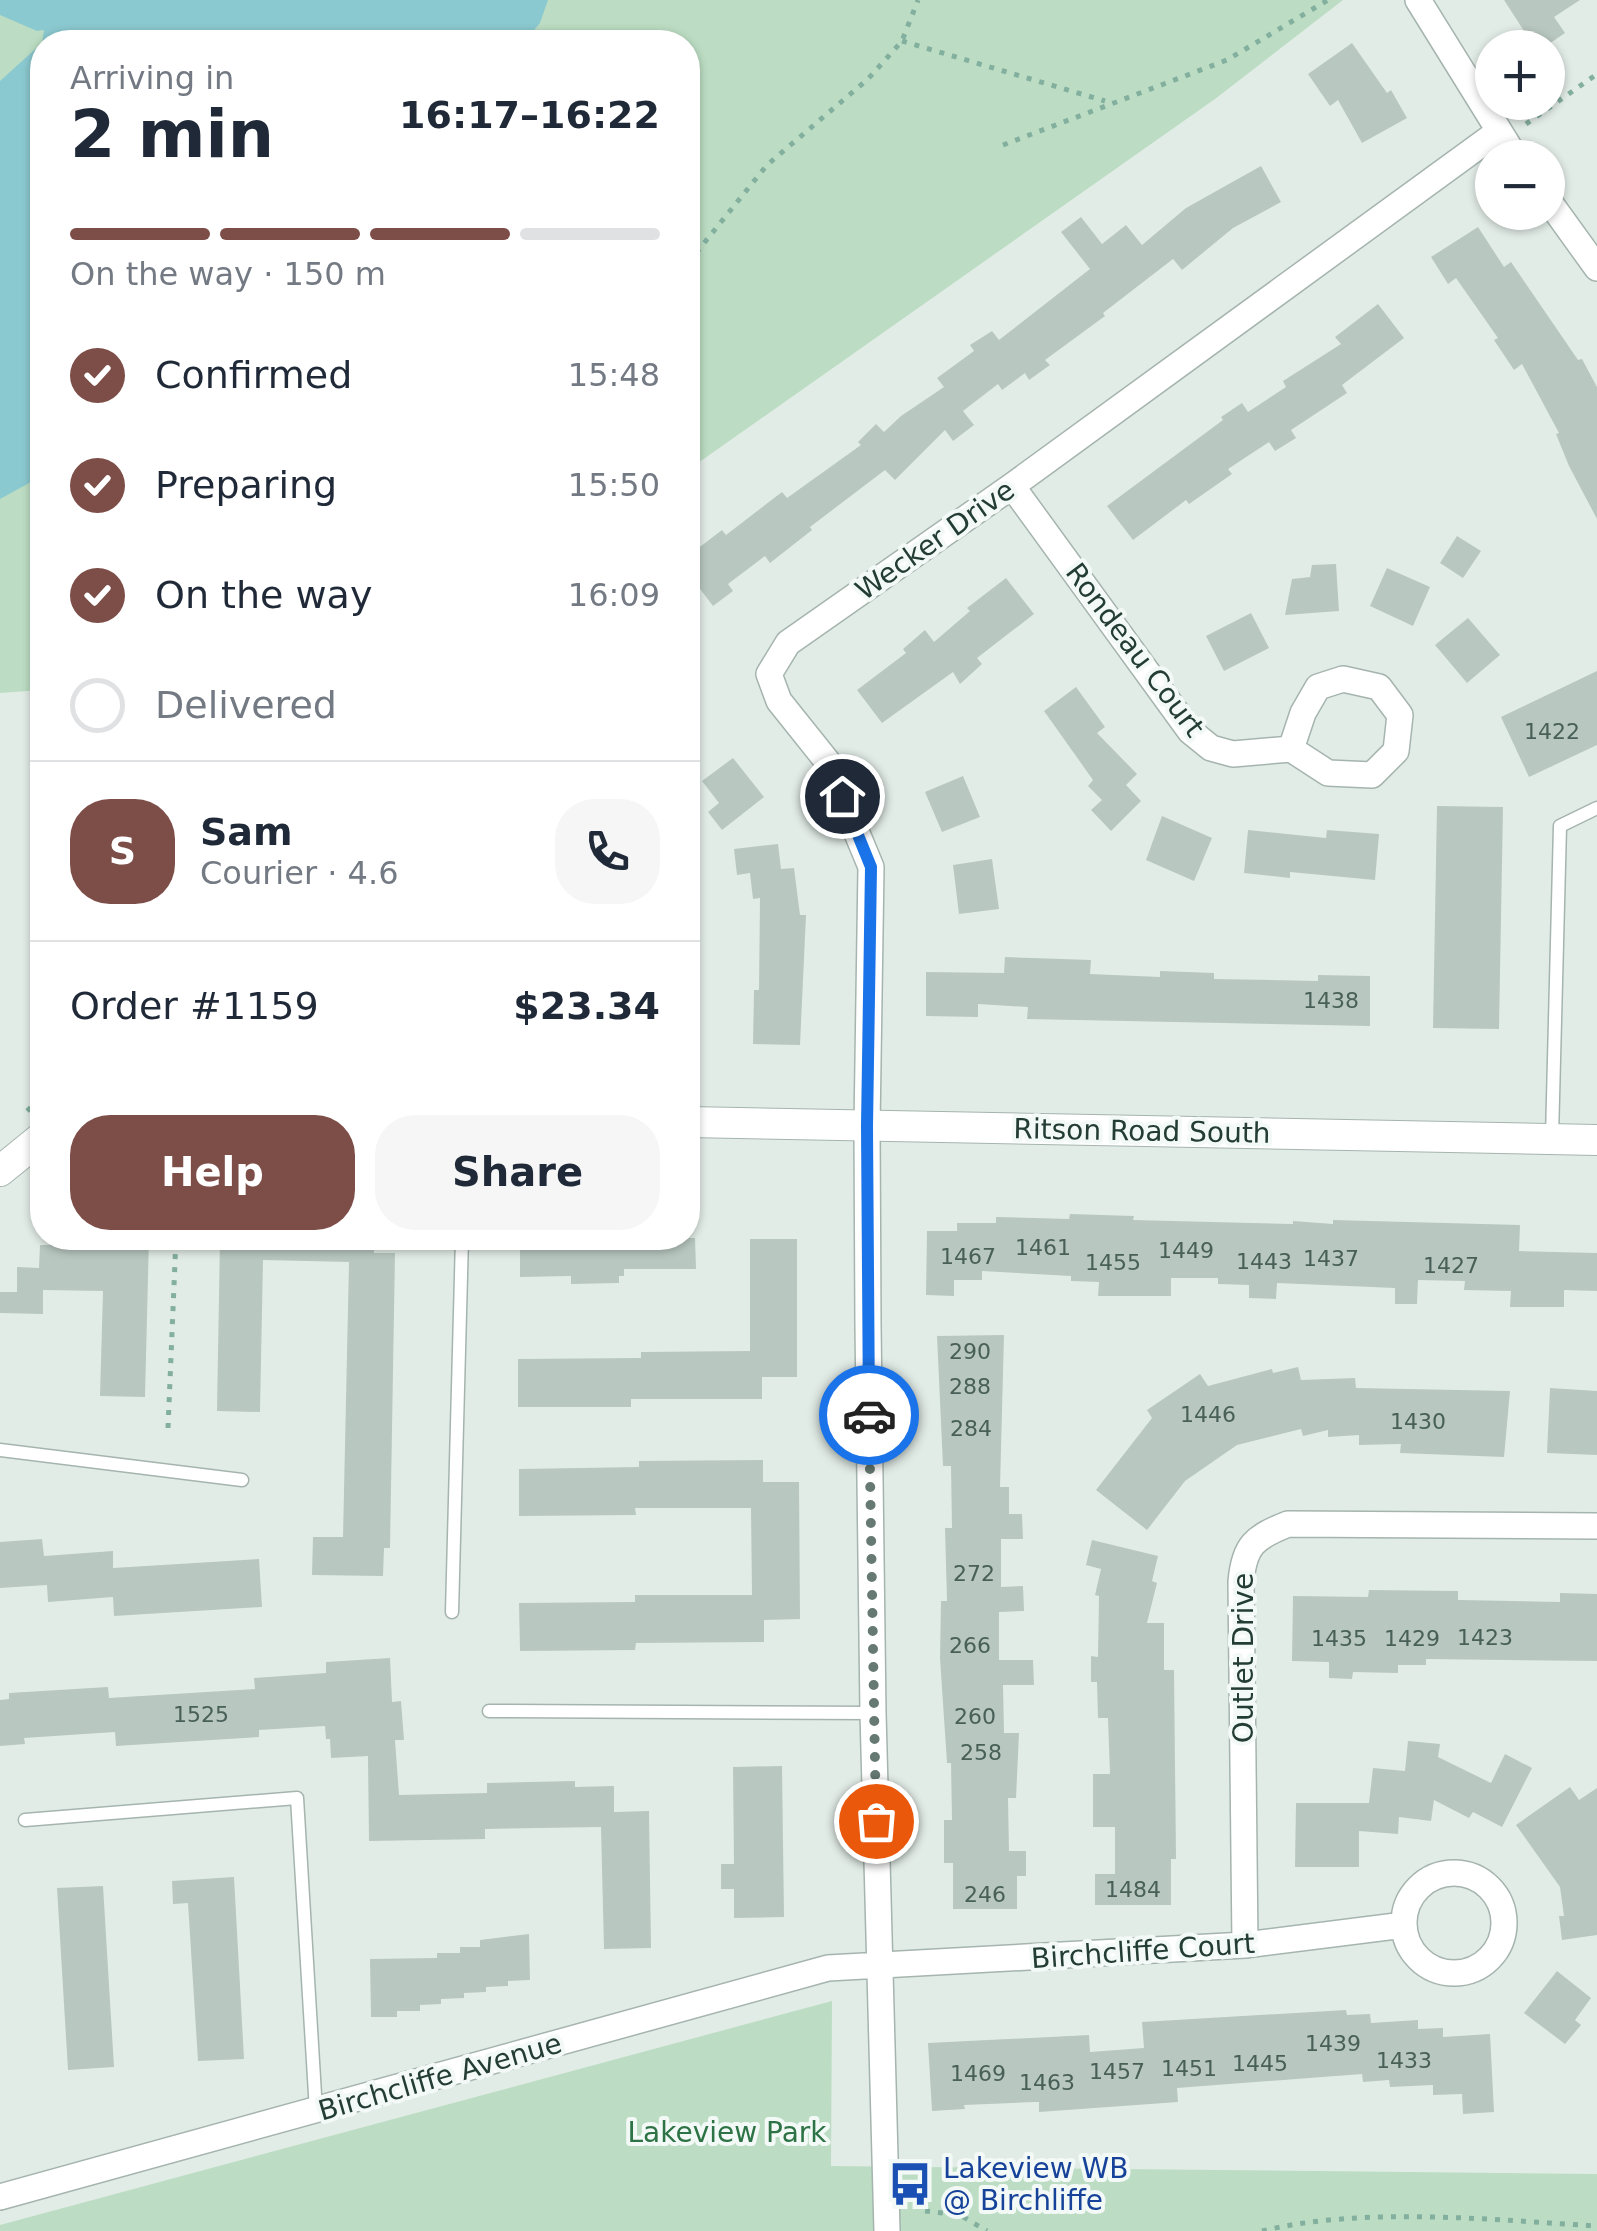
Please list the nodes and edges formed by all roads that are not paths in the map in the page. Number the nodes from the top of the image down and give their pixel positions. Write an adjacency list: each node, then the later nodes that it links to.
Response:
1 (1418, 0): 2 (street)
2 (1504, 140)
3 (1475, 165): 6 (street, Wecker Drive)
4 (1565, 224): 5 (street)
5 (1597, 268)
6 (1012, 486): 7 (street, Rondeau Court); 10 (street, Wecker Drive)
7 (1292, 749): 7 (street)
8 (1597, 808): 11 (lane)
9 (700, 1122): 10 (street, Ritson Road South)
10 (867, 1126): 11 (street, Ritson Road South); 21 (street)
11 (1552, 1140): 12 (street, Ritson Road South)
12 (1597, 1140)
13 (30, 1147): 14 (street)
14 (0, 1171)
15 (462, 1250): 19 (lane)
16 (0, 1450): 17 (lane)
17 (242, 1480)
18 (1597, 1526): 24 (street, Outlet Drive)
19 (452, 1612)
20 (488, 1711): 21 (lane)
21 (873, 1713): 25 (street)
22 (25, 1820): 26 (lane)
23 (1404, 1925): 23 (street); 24 (street, Birchcliffe Court)
24 (1245, 1945): 25 (street, Birchcliffe Court)
25 (881, 1964): 26 (street, Birchcliffe Avenue); 28 (street)
26 (316, 2112): 27 (street, Birchcliffe Avenue)
27 (0, 2197)
28 (887, 2231)

